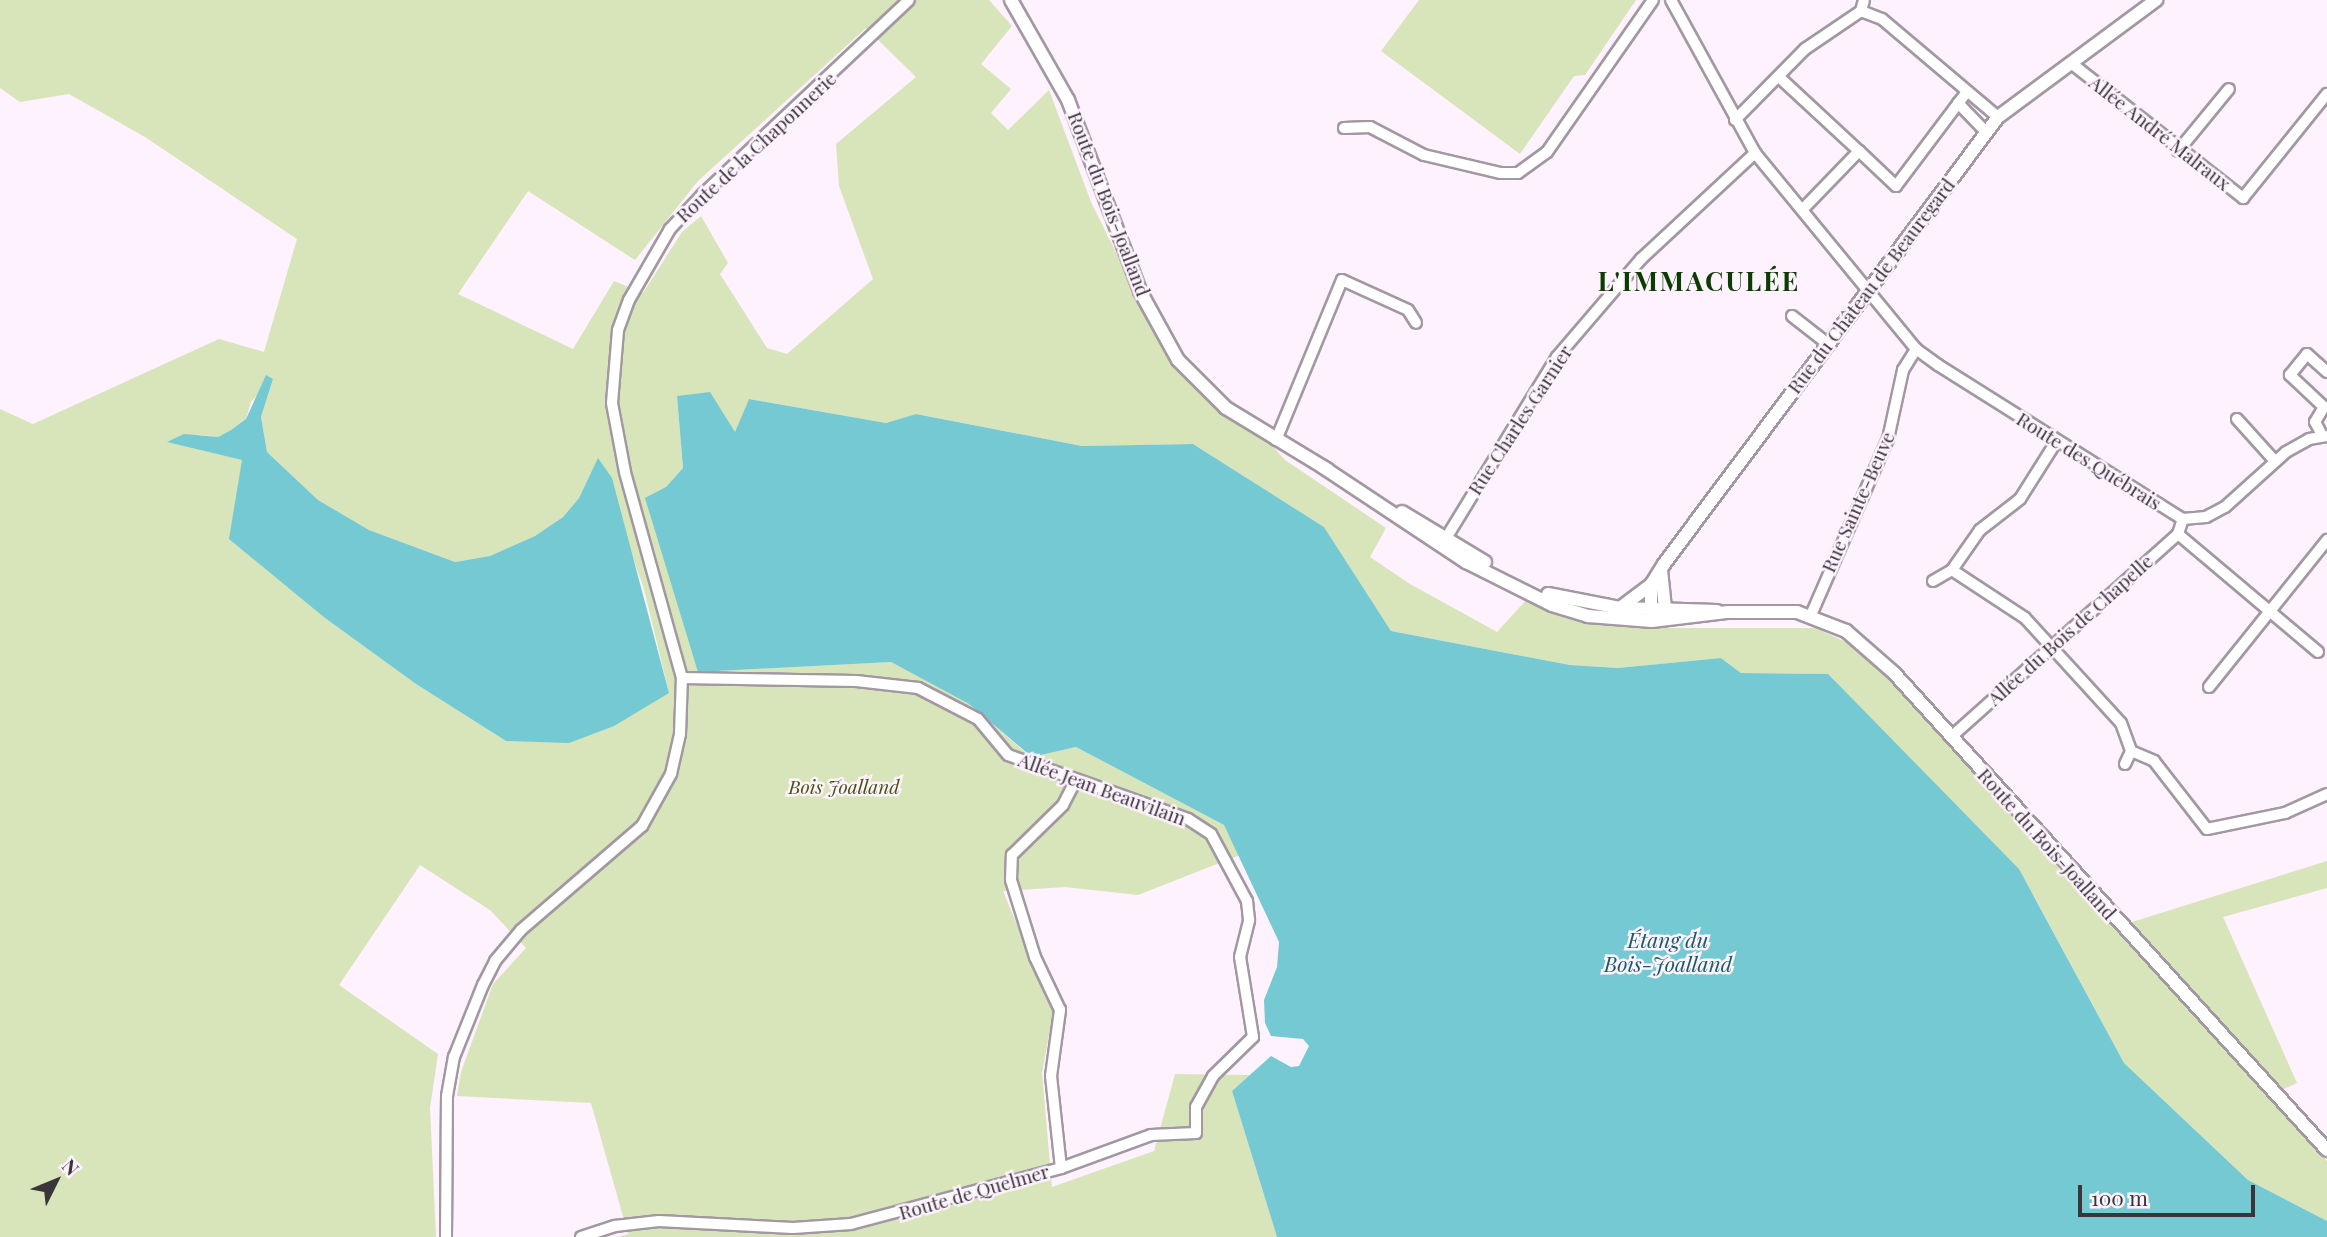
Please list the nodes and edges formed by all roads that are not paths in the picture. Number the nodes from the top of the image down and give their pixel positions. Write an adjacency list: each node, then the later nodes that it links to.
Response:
1 (909, 0): 51 (street, Route de la Chaponnerie)
2 (1011, 0): 31 (street, Route du Bois-Joalland)
3 (1653, 0): 16 (street)
4 (1671, 0): 15 (street, Route des Québrais)
5 (1864, 0): 7 (street)
6 (2156, 0): 8 (street, Rue du Château de Beauregard)
7 (1861, 11): 9 (street); 11 (street)
8 (2071, 63): 14 (street, Rue du Château de Beauregard); 19 (street, Allée André Malraux)
9 (1779, 77): 15 (street); 18 (street)
10 (2229, 89): 19 (street)
11 (1966, 93): 13 (street); 14 (street)
12 (2327, 94): 19 (street, Allée André Malraux)
13 (1958, 103): 17 (street); 18 (street)
14 (1998, 117): 17 (street, Rue du Château de Beauregard)
15 (1735, 120): 20 (street, Route des Québrais)
16 (1344, 128)
17 (1986, 132): 22 (street, Rue du Château de Beauregard)
18 (1859, 151): 21 (street)
19 (2178, 151)
20 (1755, 153): 21 (street, Route des Québrais); 38 (street, Rue Charles Garnier)
21 (1802, 210): 22 (street, Route des Québrais)
22 (1869, 288): 25 (street, Rue du Château de Beauregard); 26 (street, Route des Québrais)
23 (1792, 316): 25 (street)
24 (1416, 323): 31 (street)
25 (1828, 344): 40 (street, Rue du Château de Beauregard)
26 (1916, 349): 32 (street, Route des Québrais); 48 (street, Rue Sainte-Beuve)
27 (2327, 372): 28 (street)
28 (2325, 408): 30 (street)
29 (2237, 419): 33 (street)
30 (2325, 434): 33 (street, Route des Québrais)
31 (1276, 440): 34 (street, Route du Bois-Joalland)
32 (2056, 442): 35 (street, Route des Québrais); 39 (street)
33 (2275, 461): 35 (street, Route des Québrais)
34 (1323, 467): 38 (street, Route du Bois-Joalland); 38 (street, Route du Bois-Joalland)
35 (2183, 519): 36 (street, Allée du Bois de Chapelle)
36 (2178, 534): 44 (street); 49 (street, Allée du Bois de Chapelle)
37 (2327, 540): 44 (street)
38 (1443, 542): 46 (street, Route du Bois-Joalland)
39 (1952, 570): 41 (street); 49 (street)
40 (1661, 572): 42 (street, Rue du Château de Beauregard); 43 (street)
41 (1933, 581)
42 (1651, 585): 46 (street, Rue du Château de Beauregard); 47 (street)
43 (1665, 608): 45 (street, Route du Bois-Joalland); 47 (street)
44 (2269, 610): 50 (street); 52 (street)
45 (1728, 612): 47 (street, Route du Bois-Joalland); 48 (street, Route du Bois-Joalland)
46 (1618, 614): 47 (street, Route du Bois-Joalland)
47 (1650, 615)
48 (1811, 615): 53 (street, Route du Bois-Joalland)
49 (2052, 646): 53 (street, Allée du Bois de Chapelle); 54 (street)
50 (2318, 652)
51 (682, 678): 56 (street, Allée Jean Beauvilain); 61 (street, Route de la Chaponnerie)
52 (2209, 687)
53 (1951, 737): 59 (street, Route du Bois-Joalland)
54 (2130, 751): 55 (street); 57 (street)
55 (2125, 764)
56 (1075, 781): 58 (street, Allée Jean Beauvilain); 60 (street)
57 (2327, 794)
58 (1196, 1133): 60 (street, Route de Quelmer)
59 (2327, 1150)
60 (1061, 1168): 62 (street, Route de Quelmer)
61 (446, 1237)
62 (581, 1237)

